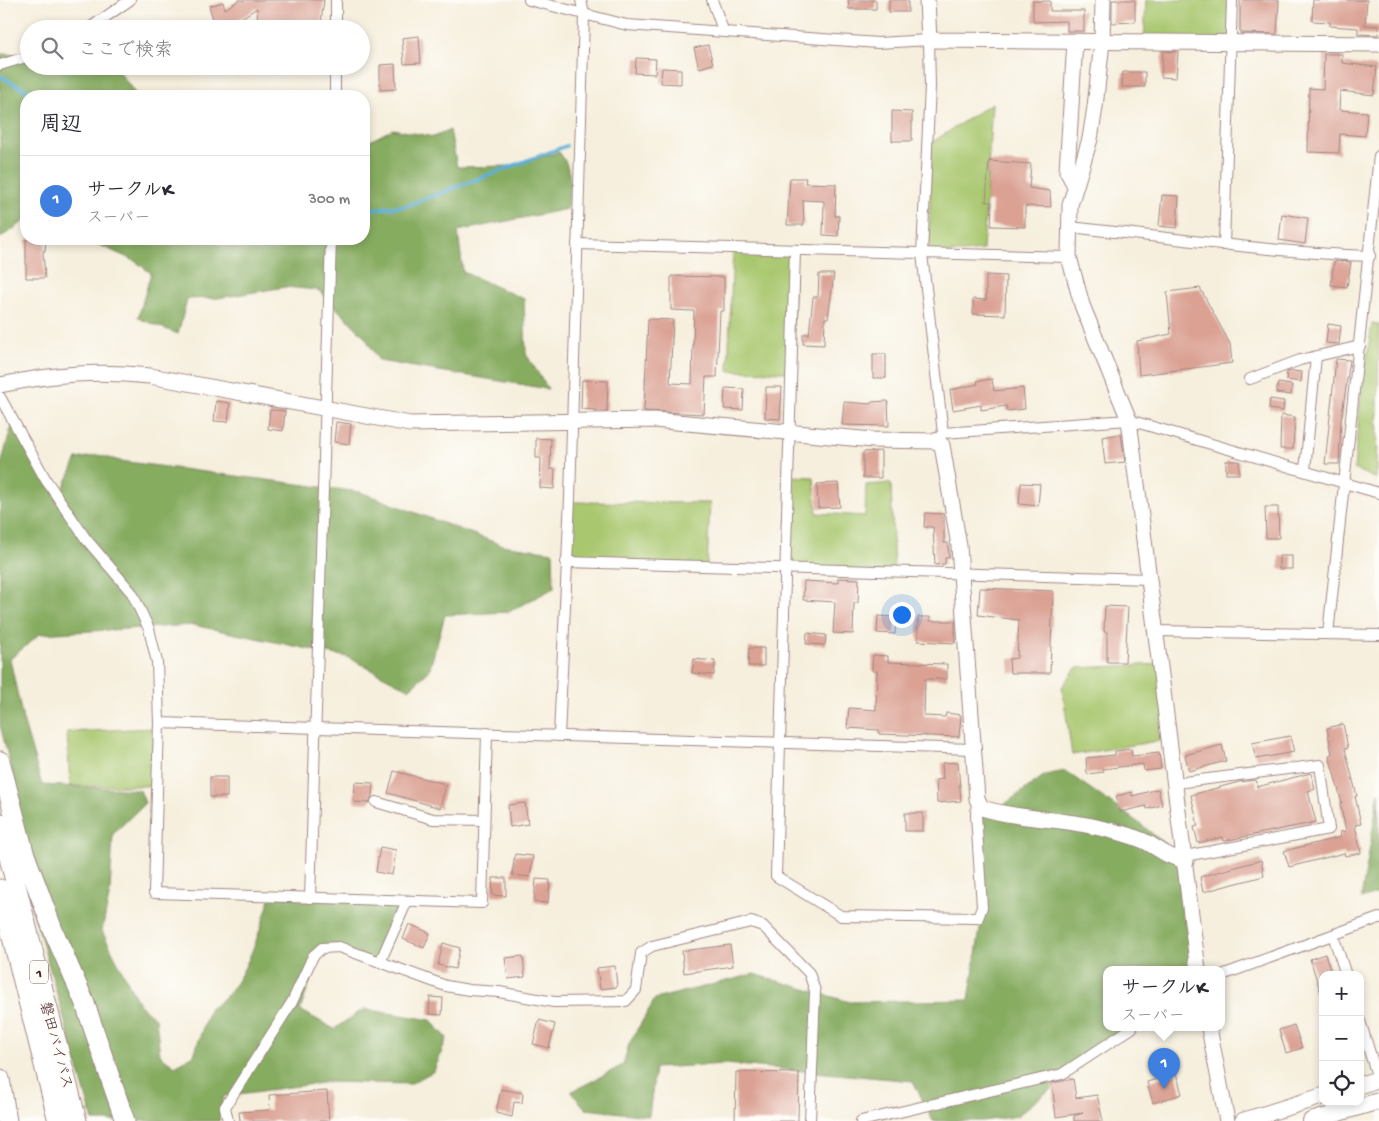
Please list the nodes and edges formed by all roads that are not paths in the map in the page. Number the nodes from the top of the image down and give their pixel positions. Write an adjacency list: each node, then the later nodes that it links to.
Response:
1 (130, 0): 10 (street)
2 (336, 0): 11 (street)
3 (529, 0): 9 (street)
4 (581, 0): 9 (street)
5 (712, 0): 12 (street)
6 (927, 0): 13 (street)
7 (1103, 0): 15 (street)
8 (1232, 0): 16 (street)
9 (584, 15): 12 (street); 25 (street)
10 (101, 20)
11 (336, 20)
12 (723, 30): 13 (street)
13 (929, 40): 14 (street); 29 (street)
14 (1075, 42): 15 (street); 23 (street)
15 (1102, 42): 16 (street); 23 (street)
16 (1231, 42): 17 (street); 27 (street)
17 (1379, 44)
18 (20, 59): 19 (street)
19 (0, 65)
20 (335, 75): 21 (street)
21 (334, 90)
22 (1379, 156): 30 (street)
23 (1074, 184): 24 (street)
24 (1068, 227): 27 (street); 31 (street)
25 (577, 244): 28 (street); 38 (street)
26 (331, 245): 37 (street)
27 (1224, 245): 30 (street)
28 (795, 251): 29 (street); 40 (street)
29 (922, 254): 31 (street); 41 (street)
30 (1370, 256): 32 (street)
31 (1069, 257): 39 (street)
32 (1360, 346): 33 (street); 43 (street)
33 (1316, 357): 34 (street); 42 (street)
34 (1250, 379)
35 (0, 385): 37 (street)
36 (0, 397): 52 (street)
37 (324, 410): 38 (street); 53 (street)
38 (571, 420): 40 (street); 45 (street)
39 (1129, 420): 41 (street); 42 (street); 48 (street)
40 (791, 433): 41 (street); 46 (street)
41 (940, 437): 47 (street)
42 (1305, 470): 43 (street)
43 (1345, 482): 44 (street); 50 (street)
44 (1379, 493)
45 (566, 562): 46 (street); 55 (street)
46 (786, 570): 47 (street); 56 (street)
47 (961, 575): 48 (street); 57 (street)
48 (1150, 579): 49 (street)
49 (1156, 631): 50 (street); 59 (street)
50 (1328, 634): 51 (street)
51 (1379, 635)
52 (159, 723): 53 (street); 66 (street)
53 (315, 728): 54 (street); 66 (street)
54 (487, 733): 55 (street); 62 (street)
55 (559, 736): 56 (street)
56 (780, 742): 57 (street); 60 (street)
57 (973, 749): 60 (street)
58 (0, 761): 85 (highway)
59 (1176, 783): 64 (street); 64 (street)
60 (977, 799): 64 (street)
61 (376, 802): 62 (street)
62 (484, 820): 67 (street)
63 (0, 823): 84 (highway, 磐田バイパス / 1)
64 (1185, 858): 71 (street)
65 (0, 889): 83 (highway, 磐田バイパス / 1)
66 (310, 898): 67 (street)
67 (407, 900): 70 (street)
68 (1379, 918): 69 (street)
69 (1334, 935): 72 (street); 73 (street)
70 (380, 962): 86 (street); 87 (street)
71 (1198, 966)
72 (1345, 971)
73 (1225, 974)
74 (1127, 1031): 88 (street)
75 (1210, 1031): 89 (street)
76 (1364, 1032): 78 (street)
77 (0, 1079): 82 (highway)
78 (1379, 1079): 79 (main road)
79 (1364, 1084)
80 (1319, 1097): 90 (main road)
81 (1379, 1101): 91 (main road)
82 (7, 1121)
83 (58, 1121)
84 (77, 1121)
85 (125, 1121)
86 (228, 1121)
87 (810, 1121)
88 (860, 1121)
89 (1227, 1121)
90 (1243, 1121)
91 (1311, 1121)

